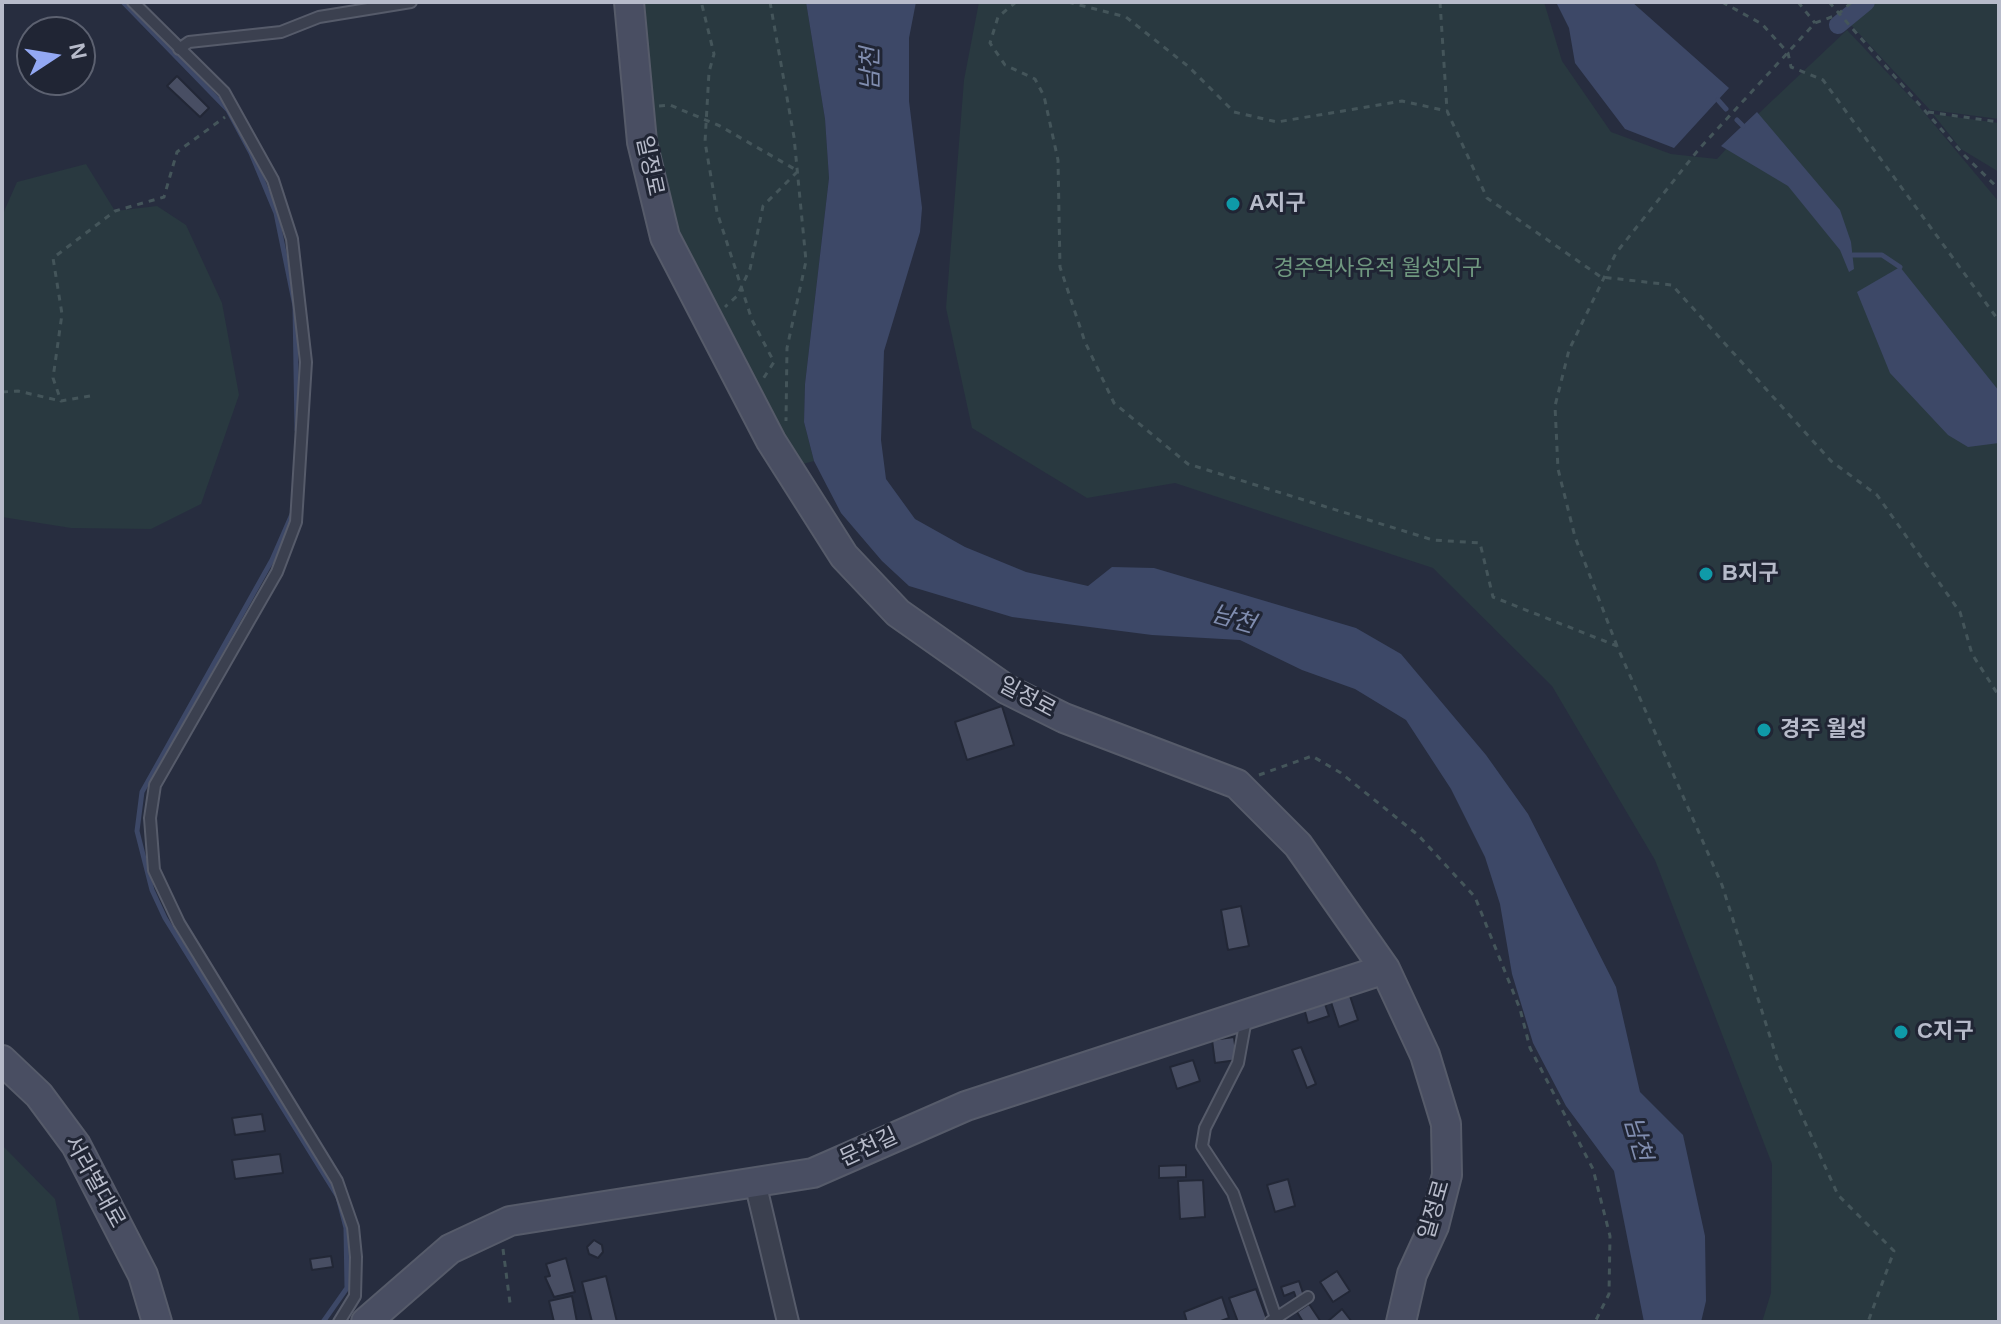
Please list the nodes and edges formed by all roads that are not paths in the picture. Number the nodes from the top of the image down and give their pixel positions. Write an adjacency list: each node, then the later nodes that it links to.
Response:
1 (133, 2): 4 (lane)
2 (411, 2): 4 (lane)
3 (629, 2): 5 (street, 일정로)
4 (179, 49): 12 (lane)
5 (1385, 969): 6 (street, 문천길); 15 (street, 일정로)
6 (1247, 1013): 8 (street, 문천길); 10 (lane)
7 (2, 1060): 11 (street, 서라벌대로)
8 (755, 1182): 13 (street, 문천길); 14 (street)
9 (1308, 1297): 10 (lane)
10 (1273, 1320)
11 (157, 1322)
12 (339, 1322)
13 (366, 1322)
14 (788, 1322)
15 (1401, 1322)

